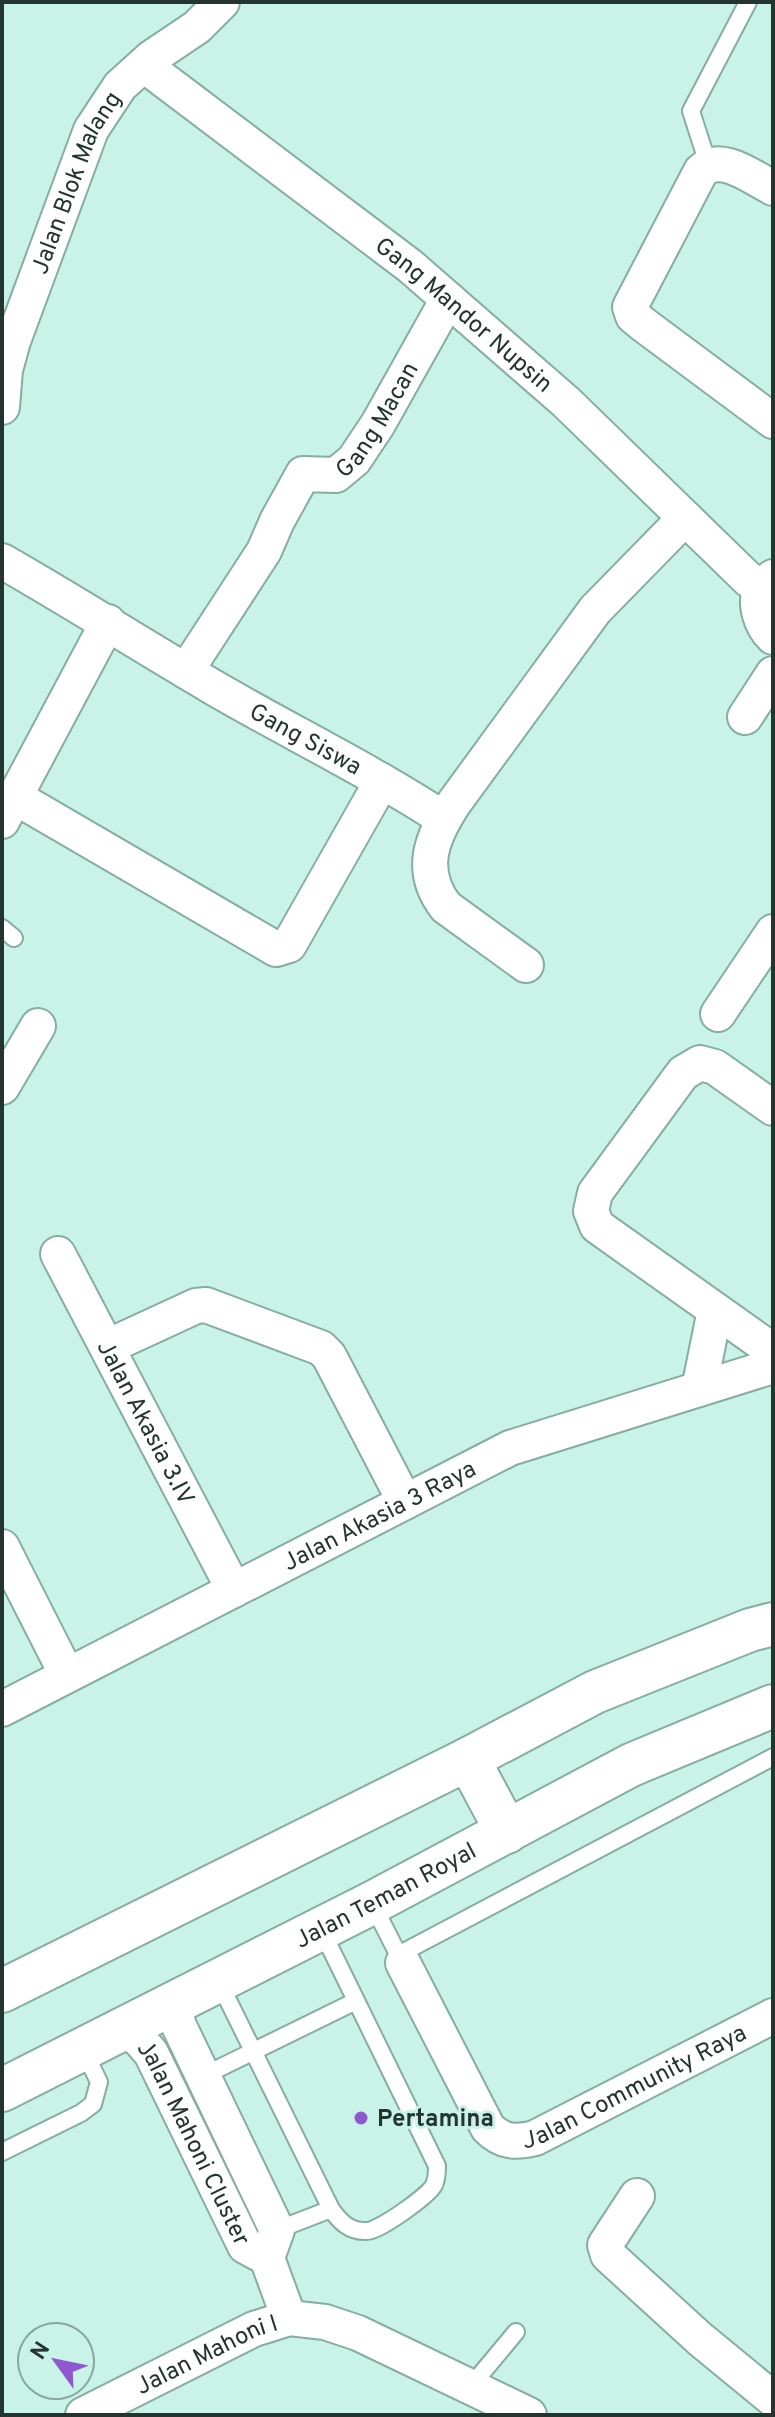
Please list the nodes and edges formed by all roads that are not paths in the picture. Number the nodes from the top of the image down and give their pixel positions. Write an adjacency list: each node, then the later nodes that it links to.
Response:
1 (222, 2): 3 (street, Jalan Blok Malang)
2 (748, 2): 4 (lane)
3 (144, 65): 6 (street, Gang Mandor Nupsin); 7 (street, Jalan Blok Malang)
4 (716, 164): 5 (street); 8 (street)
5 (773, 188)
6 (448, 299): 9 (street, Gang Mandor Nupsin); 14 (street, Gang Macan)
7 (2, 407)
8 (773, 421)
9 (685, 518): 11 (street, Gang Mandor Nupsin); 19 (street)
10 (2, 561): 12 (street, Gang Siswa)
11 (768, 581): 13 (street)
12 (108, 622): 14 (street, Gang Siswa); 18 (street)
13 (773, 637)
14 (186, 671): 17 (street, Gang Siswa)
15 (773, 674): 16 (street)
16 (745, 717)
17 (382, 781): 18 (street); 19 (street, Gang Siswa)
18 (9, 809)
19 (444, 819): 21 (street)
20 (773, 932): 22 (street)
21 (526, 965)
22 (718, 1014)
23 (38, 1026): 24 (street)
24 (2, 1087)
25 (773, 1108): 27 (street)
26 (58, 1254): 28 (street, Jalan Akasia 3.IV)
27 (715, 1310): 29 (street); 31 (street)
28 (107, 1347): 32 (street); 34 (street, Jalan Akasia 3.IV)
29 (773, 1351)
30 (773, 1366): 31 (street, Jalan Akasia 3 Raya)
31 (699, 1389): 32 (street, Jalan Akasia 3 Raya)
32 (405, 1502): 34 (street, Jalan Akasia 3 Raya)
33 (2, 1547): 36 (street)
34 (234, 1590): 36 (street, Jalan Akasia 3 Raya)
35 (773, 1624): 40 (street)
36 (67, 1675): 38 (street, Jalan Akasia 3 Raya)
37 (773, 1706): 41 (street, Jalan Teman Royal)
38 (2, 1709)
39 (773, 1757): 44 (lane)
40 (474, 1770): 41 (street); 46 (street)
41 (503, 1826): 42 (street, Jalan Teman Royal)
42 (372, 1903): 43 (street, Jalan Teman Royal); 44 (lane)
43 (321, 1929): 45 (street, Jalan Teman Royal); 48 (lane)
44 (400, 1959): 49 (street, Jalan Community Raya)
45 (219, 1982): 47 (street, Jalan Teman Royal); 52 (lane)
46 (2, 1991)
47 (182, 2001): 50 (street, Jalan Teman Royal); 53 (street, Jalan Mahoni Cluster)
48 (356, 2001): 52 (lane); 57 (lane)
49 (773, 2016)
50 (121, 2030): 51 (street, Jalan Teman Royal); 58 (street, Jalan Mahoni Cluster)
51 (83, 2049): 54 (street, Jalan Teman Royal); 55 (lane)
52 (254, 2051): 53 (lane); 57 (lane)
53 (203, 2076): 58 (street, Jalan Mahoni Cluster)
54 (2, 2090)
55 (2, 2152)
56 (637, 2196): 62 (street)
57 (331, 2209): 58 (lane)
58 (272, 2244): 59 (street, Jalan Mahoni Cluster)
59 (289, 2318): 61 (street); 63 (street, Jalan Mahoni I)
60 (516, 2332): 61 (lane)
61 (471, 2386): 64 (street)
62 (773, 2399)
63 (83, 2415)
64 (529, 2415)

